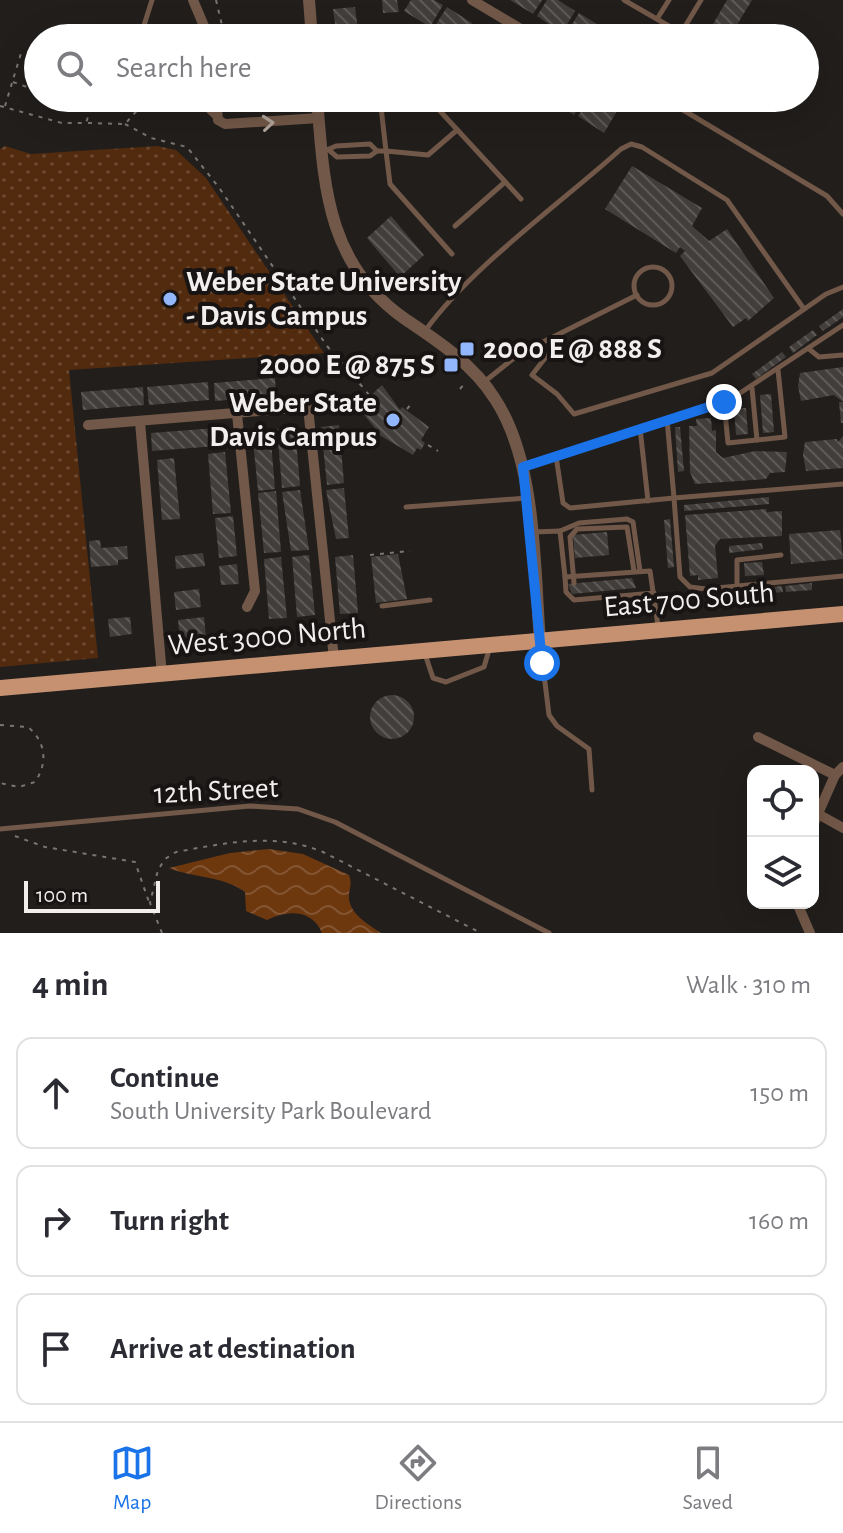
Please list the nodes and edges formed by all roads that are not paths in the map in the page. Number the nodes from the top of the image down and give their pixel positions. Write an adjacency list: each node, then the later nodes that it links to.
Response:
1 (152, 0): 9 (lane)
2 (193, 0): 10 (street)
3 (309, 0): 11 (street)
4 (472, 0): 12 (street)
5 (624, 0): 8 (lane)
6 (669, 0): 8 (lane)
7 (701, 0): 14 (lane)
8 (657, 19): 13 (lane)
9 (144, 24)
10 (203, 24)
11 (311, 24)
12 (512, 24)
13 (666, 24)
14 (686, 24)
15 (210, 112): 22 (lane)
16 (217, 112): 22 (street)
17 (318, 112): 21 (street)
18 (382, 112): 25 (lane)
19 (441, 112): 23 (lane)
20 (686, 112): 29 (lane)
21 (319, 118): 22 (street, one-way to 21); 26 (street)
22 (218, 120)
23 (457, 130): 25 (lane); 27 (lane)
24 (377, 151): 25 (lane); 26 (lane); 26 (lane)
25 (386, 151): 31 (lane)
26 (326, 152): 36 (street)
27 (505, 182): 28 (lane); 30 (lane)
28 (521, 199)
29 (843, 214)
30 (455, 226)
31 (452, 254)
32 (843, 287): 34 (lane)
33 (637, 295): 33 (lane); 41 (lane)
34 (804, 309): 36 (lane); 38 (lane)
35 (843, 325): 37 (lane)
36 (425, 331): 41 (street)
37 (809, 349): 39 (lane); 40 (lane)
38 (549, 353)
39 (843, 355)
40 (778, 370): 42 (lane); 49 (lane)
41 (483, 383): 51 (street)
42 (752, 388): 43 (lane); 49 (lane)
43 (724, 402): 45 (lane); 49 (lane)
44 (237, 414): 46 (street); 68 (street); 74 (street)
45 (667, 419): 48 (lane); 54 (lane)
46 (140, 422): 47 (street); 75 (street)
47 (88, 425)
48 (640, 428): 50 (lane); 55 (lane)
49 (757, 440)
50 (556, 456): 51 (lane); 55 (lane)
51 (523, 467): 53 (street)
52 (843, 484): 54 (lane)
53 (527, 498): 56 (lane); 58 (street)
54 (674, 498): 55 (lane); 64 (lane)
55 (648, 501)
56 (406, 507)
57 (560, 531): 58 (lane); 60 (lane); 62 (lane)
58 (530, 532): 71 (street)
59 (781, 555): 64 (lane)
60 (632, 574): 63 (lane); 63 (lane); 65 (lane)
61 (843, 576): 64 (lane)
62 (565, 577): 63 (lane); 65 (lane)
63 (577, 580)
64 (737, 586)
65 (654, 593): 70 (lane)
66 (430, 600): 67 (lane)
67 (382, 606)
68 (247, 607)
69 (843, 614): 70 (main road, East 700 South)
70 (658, 631): 71 (main road, East 700 South)
71 (540, 641): 72 (main road, West 3000 North); 79 (lane)
72 (491, 645): 73 (main road, West 3000 North); 73 (lane)
73 (425, 651): 74 (main road, West 3000 North)
74 (334, 659): 75 (main road, West 3000 North)
75 (162, 675): 76 (main road, West 3000 North)
76 (0, 688)
77 (758, 737): 78 (street)
78 (839, 771): 80 (street)
79 (592, 790)
80 (819, 812)
81 (819, 815): 82 (street)
82 (843, 828)
83 (3, 831): 85 (lane, 12th Street)
84 (800, 909): 86 (street)
85 (549, 933)
86 (810, 933)

